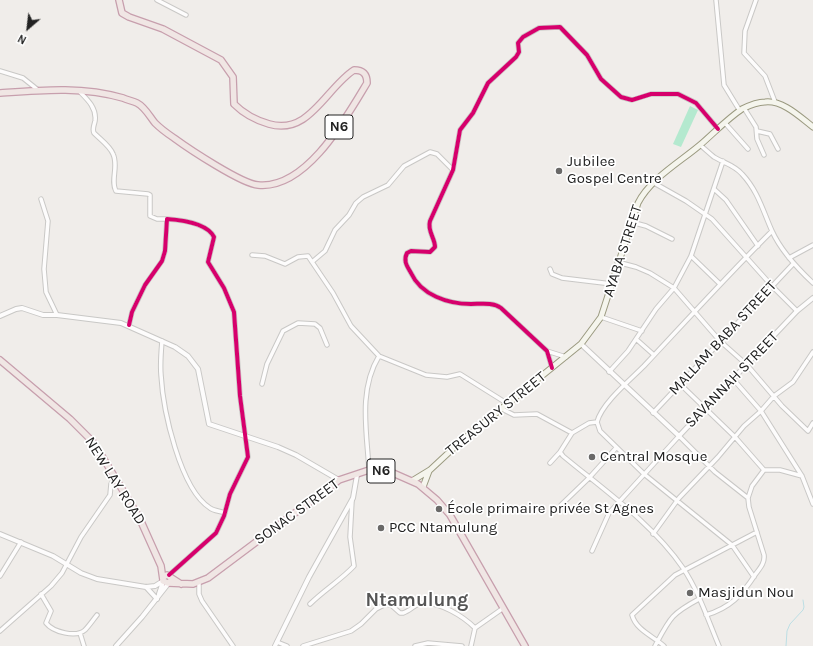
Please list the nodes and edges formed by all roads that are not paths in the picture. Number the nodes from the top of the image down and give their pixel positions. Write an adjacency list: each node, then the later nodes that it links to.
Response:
1 (119, 0): 8 (highway, N6)
2 (157, 0): 5 (street)
3 (716, 0): 11 (street)
4 (756, 0): 10 (street)
5 (186, 14)
6 (0, 71): 7 (street)
7 (39, 90): 8 (highway, N6); 9 (highway, N6)
8 (79, 90): 26 (street)
9 (0, 93)
10 (775, 102): 11 (main road, AYABA STREET); 13 (main road)
11 (742, 110): 12 (main road, AYABA STREET); 15 (street)
12 (725, 122): 14 (main road, AYABA STREET); 17 (street)
13 (813, 127)
14 (718, 129): 16 (main road, AYABA STREET); 21 (street)
15 (757, 131): 18 (street); 19 (street)
16 (700, 145): 20 (street); 22 (main road, AYABA STREET)
17 (748, 149)
18 (778, 149)
19 (764, 156)
20 (723, 160): 23 (street); 28 (street)
21 (453, 170): 36 (street); 58 (street)
22 (654, 183): 25 (street); 27 (main road, AYABA STREET)
23 (714, 190): 25 (street); 31 (street)
24 (41, 199): 48 (street)
25 (706, 214): 33 (street); 34 (street)
26 (167, 219): 51 (street); 80 (street)
27 (631, 222): 29 (street); 37 (main road, AYABA STREET)
28 (772, 231): 31 (street); 35 (street)
29 (672, 239)
30 (813, 245): 35 (street)
31 (758, 246): 34 (street)
32 (252, 255): 36 (street)
33 (691, 256): 42 (street); 44 (street)
34 (747, 257): 42 (street); 43 (street)
35 (790, 258): 38 (street)
36 (312, 262): 61 (street)
37 (617, 262): 41 (main road, AYABA STREET); 44 (street)
38 (793, 264): 40 (street); 43 (street, MALLAM BABA STREET)
39 (550, 269): 41 (street)
40 (813, 283)
41 (612, 284): 50 (main road, AYABA STREET)
42 (720, 284): 47 (street)
43 (772, 286): 46 (street); 54 (street, MALLAM BABA STREET)
44 (674, 288): 47 (street); 52 (street)
45 (813, 298): 46 (street, SAVANNAH STREET)
46 (798, 311): 64 (street, SAVANNAH STREET)
47 (694, 312): 54 (street); 60 (street)
48 (57, 315): 49 (street); 51 (street)
49 (0, 316)
50 (601, 317): 52 (street); 56 (main road, AYABA STREET)
51 (129, 325): 55 (street)
52 (642, 331): 53 (street)
53 (636, 339): 60 (street); 66 (street)
54 (720, 340): 64 (street); 69 (street, MALLAM BABA STREET)
55 (162, 341): 80 (street); 104 (street)
56 (581, 344): 62 (main road, TREASURY STREET); 66 (street, SAVANNAH STREET)
57 (328, 345): 68 (street)
58 (546, 351): 62 (street); 65 (street)
59 (813, 352): 71 (street)
60 (654, 355): 70 (street)
61 (379, 356): 72 (street); 87 (street)
62 (566, 357): 65 (main road, TREASURY STREET)
63 (0, 360): 93 (highway, NEW LAY ROAD)
64 (747, 365): 67 (street, SAVANNAH STREET); 71 (street)
65 (552, 368): 72 (main road, TREASURY STREET)
66 (609, 372): 70 (street, SAVANNAH STREET)
67 (733, 380): 73 (street, SAVANNAH STREET); 75 (street)
68 (262, 384)
69 (680, 384): 73 (street); 76 (street, MALLAM BABA STREET)
70 (624, 387): 76 (street, SAVANNAH STREET); 77 (street)
71 (774, 396): 75 (street); 78 (street)
72 (508, 404): 74 (main road, TREASURY STREET)
73 (706, 408): 81 (street, SAVANNAH STREET); 82 (street)
74 (502, 409): 79 (street); 88 (main road, TREASURY STREET)
75 (761, 411): 82 (street); 92 (street)
76 (653, 413): 81 (street, SAVANNAH STREET)
77 (597, 422): 79 (street); 83 (street)
78 (813, 423)
79 (572, 433): 84 (street)
80 (245, 435): 95 (street); 104 (street)
81 (678, 436): 86 (street); 90 (street)
82 (735, 438): 86 (street); 89 (street)
83 (616, 448): 90 (street); 94 (street)
84 (560, 452): 85 (street); 94 (street)
85 (550, 463)
86 (709, 466): 99 (street); 101 (street)
87 (369, 470): 91 (highway, SONAC STREET / N6); 96 (highway, SONAC STREET / N6)
88 (430, 470): 96 (main road, TREASURY STREET); 97 (main road, TREASURY STREET)
89 (764, 470): 92 (street); 99 (street)
90 (644, 474): 100 (street); 101 (street)
91 (357, 475): 95 (highway, SONAC STREET / N6); 98 (street)
92 (802, 476): 102 (street)
93 (115, 478): 111 (street); 112 (highway, NEW LAY ROAD)
94 (589, 478): 100 (street); 103 (street)
95 (339, 480): 118 (highway, SONAC STREET / N6)
96 (412, 481): 97 (highway, SONAC STREET / N6)
97 (423, 488): 125 (highway, SONAC STREET / N6)
98 (353, 498): 124 (street); 132 (street)
99 (748, 498): 105 (street)
100 (619, 500): 107 (street); 110 (street)
101 (676, 501): 107 (street); 109 (street)
102 (813, 504)
103 (561, 505)
104 (225, 513): 115 (street)
105 (757, 532): 109 (street); 116 (street)
106 (0, 534): 108 (street)
107 (653, 534): 113 (street)
108 (21, 542): 111 (street); 114 (street)
109 (732, 545): 113 (street); 116 (street)
110 (592, 551)
111 (67, 564): 120 (street); 121 (street)
112 (161, 566): 115 (highway); 117 (highway)
113 (684, 569): 122 (street); 131 (street)
114 (0, 576)
115 (170, 576): 117 (highway); 119 (highway)
116 (754, 577): 127 (street)
117 (165, 582): 119 (highway, N6); 120 (street); 123 (street)
118 (199, 582): 119 (highway, SONAC STREET / N6); 133 (street)
119 (181, 584)
120 (146, 587): 123 (street)
121 (41, 594): 129 (street); 130 (street)
122 (699, 599): 127 (street); 131 (street)
123 (156, 600): 135 (street)
124 (310, 604)
125 (502, 609): 128 (street); 141 (highway, SONAC STREET / N6)
126 (97, 615): 130 (street)
127 (706, 615): 144 (street)
128 (475, 628): 137 (street); 140 (street)
129 (0, 631)
130 (80, 633): 134 (street)
131 (658, 641): 142 (street); 143 (street)
132 (276, 644): 136 (street)
133 (231, 645)
134 (84, 646)
135 (116, 646)
136 (287, 646)
137 (303, 646)
138 (414, 646): 139 (street)
139 (462, 646)
140 (471, 646)
141 (525, 646)
142 (655, 646)
143 (664, 646)
144 (719, 646)

